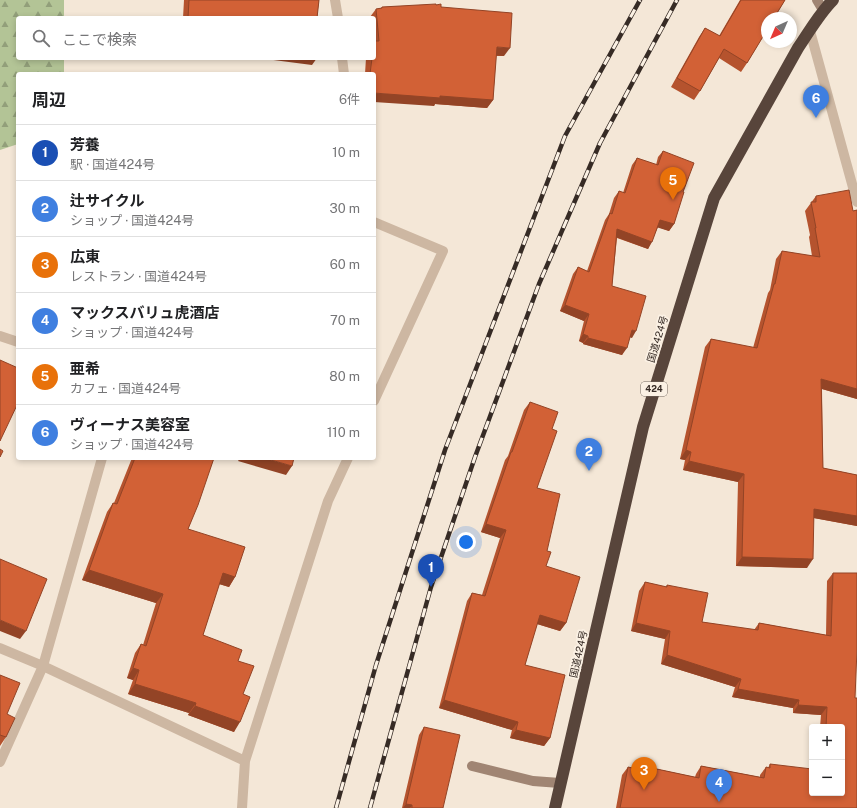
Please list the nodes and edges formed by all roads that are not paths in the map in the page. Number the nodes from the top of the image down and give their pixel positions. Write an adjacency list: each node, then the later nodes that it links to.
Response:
1 (336, 0): 4 (street)
2 (833, 0): 3 (highway, 国道424号 / 424)
3 (820, 5): 5 (highway, 国道424号 / 424)
4 (338, 16)
5 (810, 31): 8 (street); 20 (highway, 国道424号 / 424)
6 (342, 60): 7 (street)
7 (344, 72)
8 (857, 202)
9 (376, 223): 12 (street)
10 (0, 336): 11 (street)
11 (16, 341)
12 (376, 397)
13 (101, 460): 16 (street)
14 (347, 460): 17 (street)
15 (0, 648): 16 (street)
16 (43, 666): 17 (street); 18 (street)
17 (245, 761): 21 (street)
18 (0, 762)
19 (472, 766): 20 (street)
20 (560, 783): 22 (highway, 国道424号 / 424)
21 (242, 808)
22 (555, 808)

